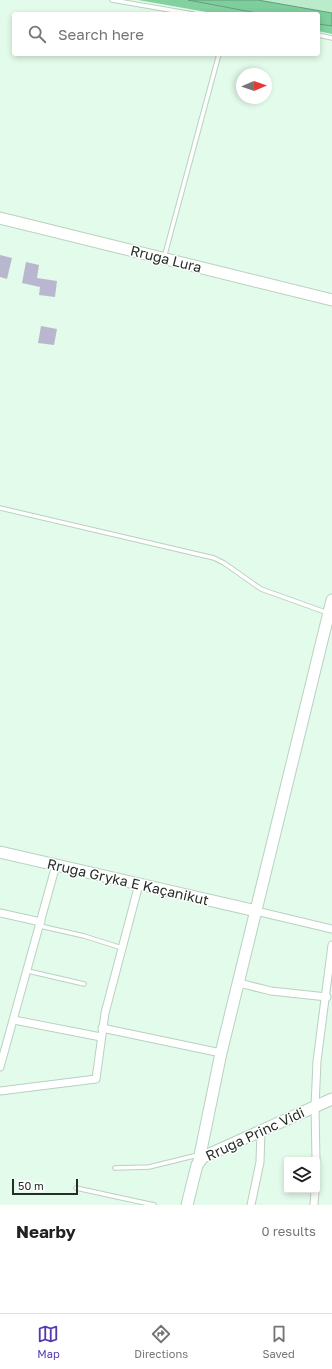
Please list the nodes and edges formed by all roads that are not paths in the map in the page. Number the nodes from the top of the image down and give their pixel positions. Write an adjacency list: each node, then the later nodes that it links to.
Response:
1 (112, 0): 2 (lane)
2 (181, 12)
3 (320, 36): 4 (lane)
4 (332, 38)
5 (218, 56): 7 (lane)
6 (0, 218): 7 (street, Rruga Lura)
7 (163, 258): 8 (street, Rruga Lura)
8 (332, 300)
9 (0, 508): 11 (lane)
10 (332, 600): 11 (street)
11 (329, 614): 15 (street)
12 (0, 852): 13 (street, Rruga Gryka E Kaçanikut)
13 (56, 865): 14 (street, Rruga Gryka E Kaçanikut); 17 (street)
14 (139, 884): 15 (street, Rruga Gryka E Kaçanikut); 20 (street)
15 (256, 911): 18 (street); 22 (street)
16 (0, 912): 17 (street)
17 (41, 924): 20 (lane); 21 (street)
18 (332, 929)
19 (332, 945): 24 (street)
20 (122, 948): 26 (street)
21 (28, 971): 23 (lane); 25 (street)
22 (239, 983): 24 (street); 29 (street)
23 (84, 984)
24 (327, 997): 33 (street)
25 (14, 1020): 27 (street); 28 (street)
26 (102, 1028): 27 (street); 29 (street)
27 (101, 1037): 31 (street)
28 (3, 1045): 30 (street)
29 (220, 1053): 35 (street)
30 (0, 1067)
31 (0, 1091)
32 (332, 1099): 33 (street, Rruga Princ Vidi)
33 (315, 1107): 34 (street, Rruga Princ Vidi); 36 (street)
34 (261, 1131): 35 (street, Rruga Princ Vidi); 42 (street)
35 (199, 1157): 37 (lane); 41 (street, Rruga Princ Vidi)
36 (316, 1157)
37 (115, 1168)
38 (76, 1188): 40 (lane)
39 (315, 1193): 43 (street)
40 (154, 1205)
41 (187, 1205)
42 (251, 1205)
43 (314, 1205)

